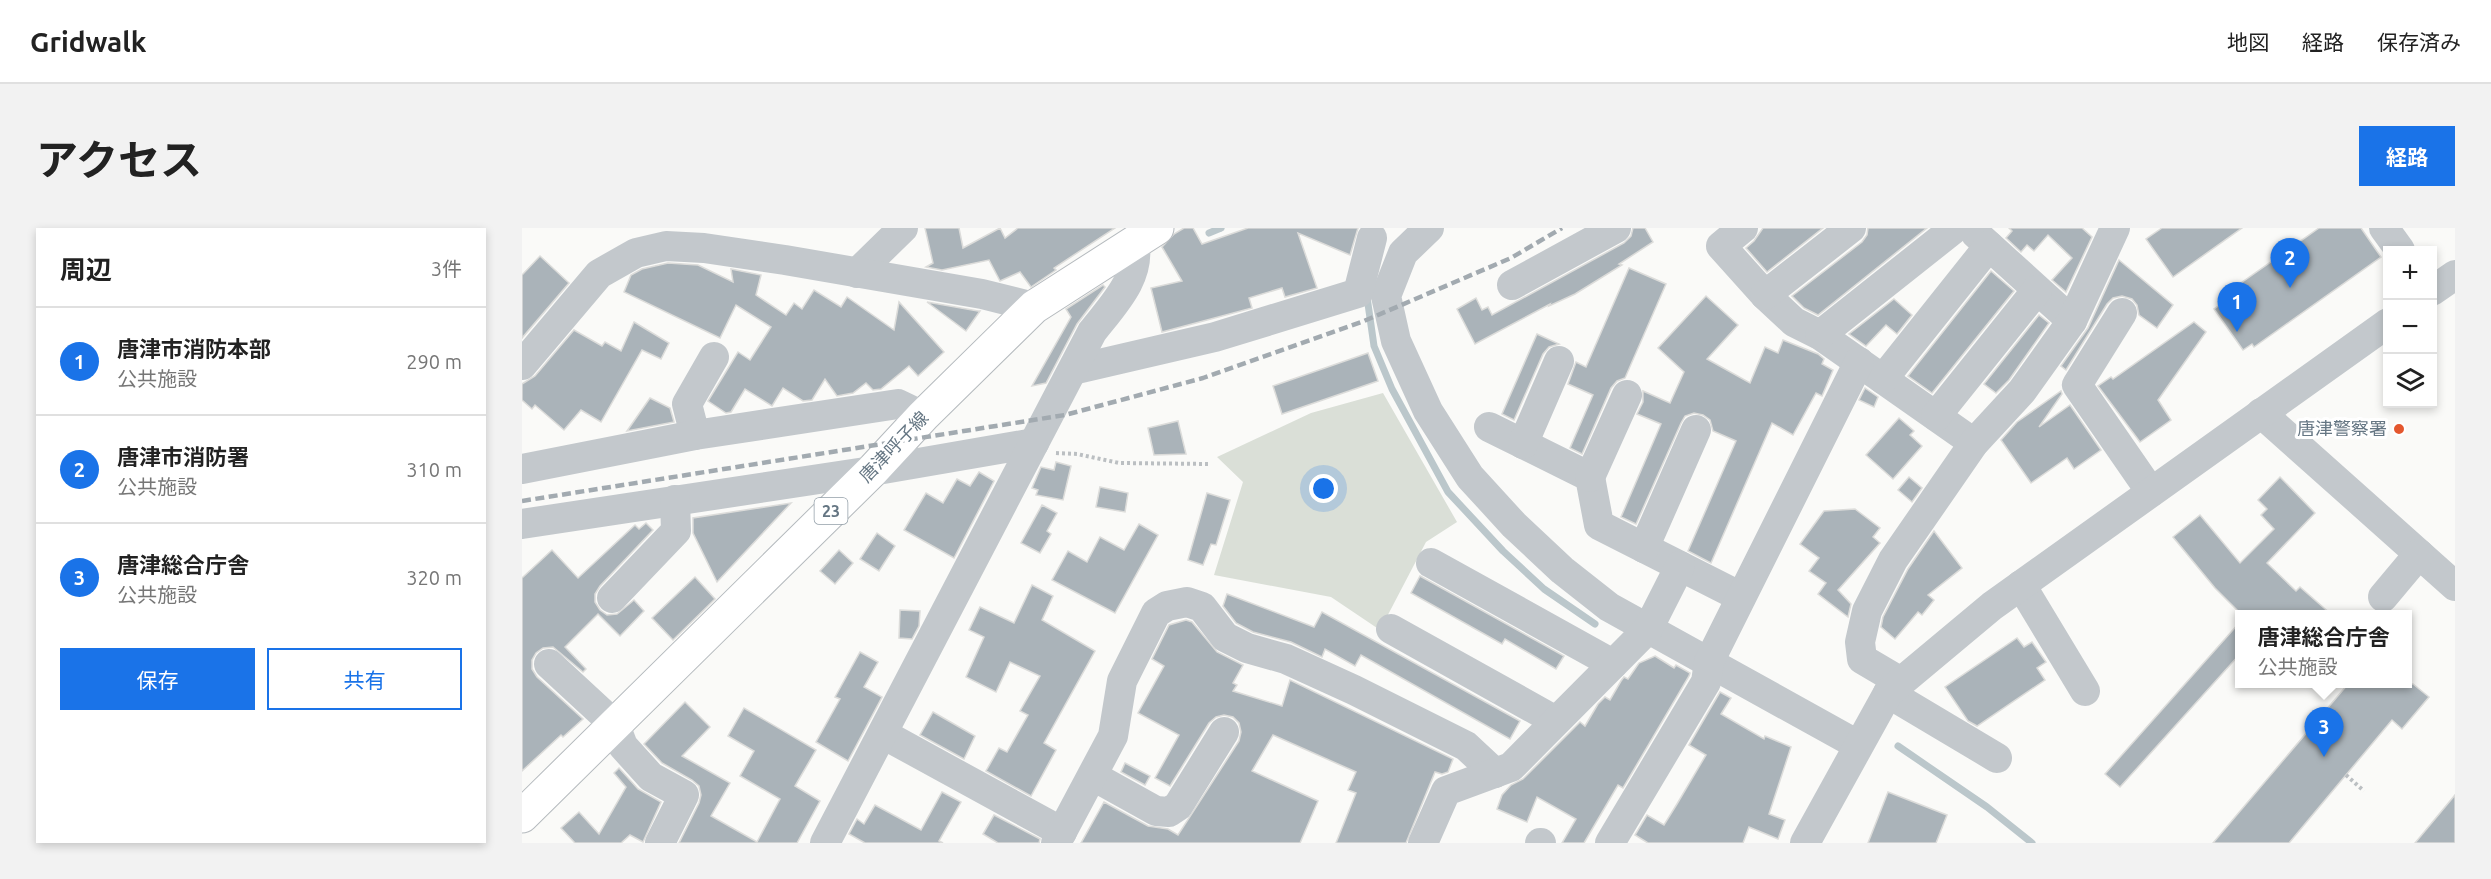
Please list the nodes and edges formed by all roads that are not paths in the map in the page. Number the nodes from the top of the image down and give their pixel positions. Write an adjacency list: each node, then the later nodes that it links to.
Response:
1 (903, 228): 14 (street)
2 (1429, 228): 57 (street)
3 (1616, 228): 16 (street)
4 (1743, 228): 19 (street)
5 (1851, 228): 19 (street)
6 (1955, 228): 24 (street)
7 (2384, 228): 13 (street)
8 (2105, 233): 22 (street)
9 (1145, 235): 20 (main road, 唐津呼子線 / 23); 29 (street)
10 (1979, 237): 18 (street); 30 (street)
11 (703, 238): 14 (street); 28 (street)
12 (1372, 238): 29 (street)
13 (2397, 246)
14 (857, 273): 20 (street)
15 (2455, 275): 17 (street)
16 (1512, 285)
17 (2437, 288)
18 (2037, 290): 22 (street); 34 (street)
19 (1765, 295): 24 (street)
20 (1035, 307): 33 (main road, 唐津呼子線 / 23)
21 (2122, 313): 44 (street)
22 (2072, 321): 39 (street)
23 (2383, 327): 32 (street)
24 (1820, 335): 27 (street)
25 (714, 357): 37 (street)
26 (1558, 361): 40 (street)
27 (1859, 362): 30 (street); 53 (street)
28 (522, 365)
29 (1073, 370): 38 (street)
30 (1883, 379): 34 (street)
31 (1627, 395): 43 (street)
32 (2261, 413): 44 (street); 48 (street)
33 (923, 416): 37 (street); 42 (main road, 唐津呼子線 / 23)
34 (1936, 416): 39 (street)
35 (1489, 428): 40 (street)
36 (1696, 430): 47 (street)
37 (695, 435): 41 (street)
38 (1034, 443): 42 (street); 66 (street)
39 (1974, 443): 61 (street)
40 (1523, 444): 43 (street)
41 (522, 469)
42 (872, 471): 45 (street); 64 (main road, 唐津呼子線 / 23)
43 (1590, 477): 47 (street)
44 (2151, 492): 52 (street)
45 (675, 500): 46 (street); 55 (street)
46 (522, 524)
47 (1644, 548): 50 (street)
48 (2419, 554): 51 (street); 54 (street)
49 (1431, 563): 60 (street)
50 (1680, 566): 53 (street); 57 (street)
51 (2454, 584)
52 (2021, 585): 61 (street); 62 (street)
53 (1741, 597): 58 (street)
54 (2383, 597)
55 (612, 598)
56 (1391, 629): 63 (street)
57 (1648, 629): 58 (street); 60 (street)
58 (1708, 662): 67 (street); 76 (street)
59 (549, 664): 64 (street)
60 (1613, 664): 63 (street)
61 (1894, 687): 67 (street); 68 (street)
62 (2085, 691)
63 (1556, 722): 69 (street)
64 (615, 725): 71 (main road, 唐津呼子線 / 23); 73 (street)
65 (1224, 732): 70 (street)
66 (883, 734): 72 (street); 74 (street)
67 (1858, 745): 77 (street)
68 (1996, 758)
69 (1495, 772): 70 (street); 75 (street)
70 (1093, 776): 72 (street)
71 (522, 816)
72 (1059, 838)
73 (660, 843)
74 (825, 843)
75 (1423, 843)
76 (1610, 843)
77 (1804, 843)

